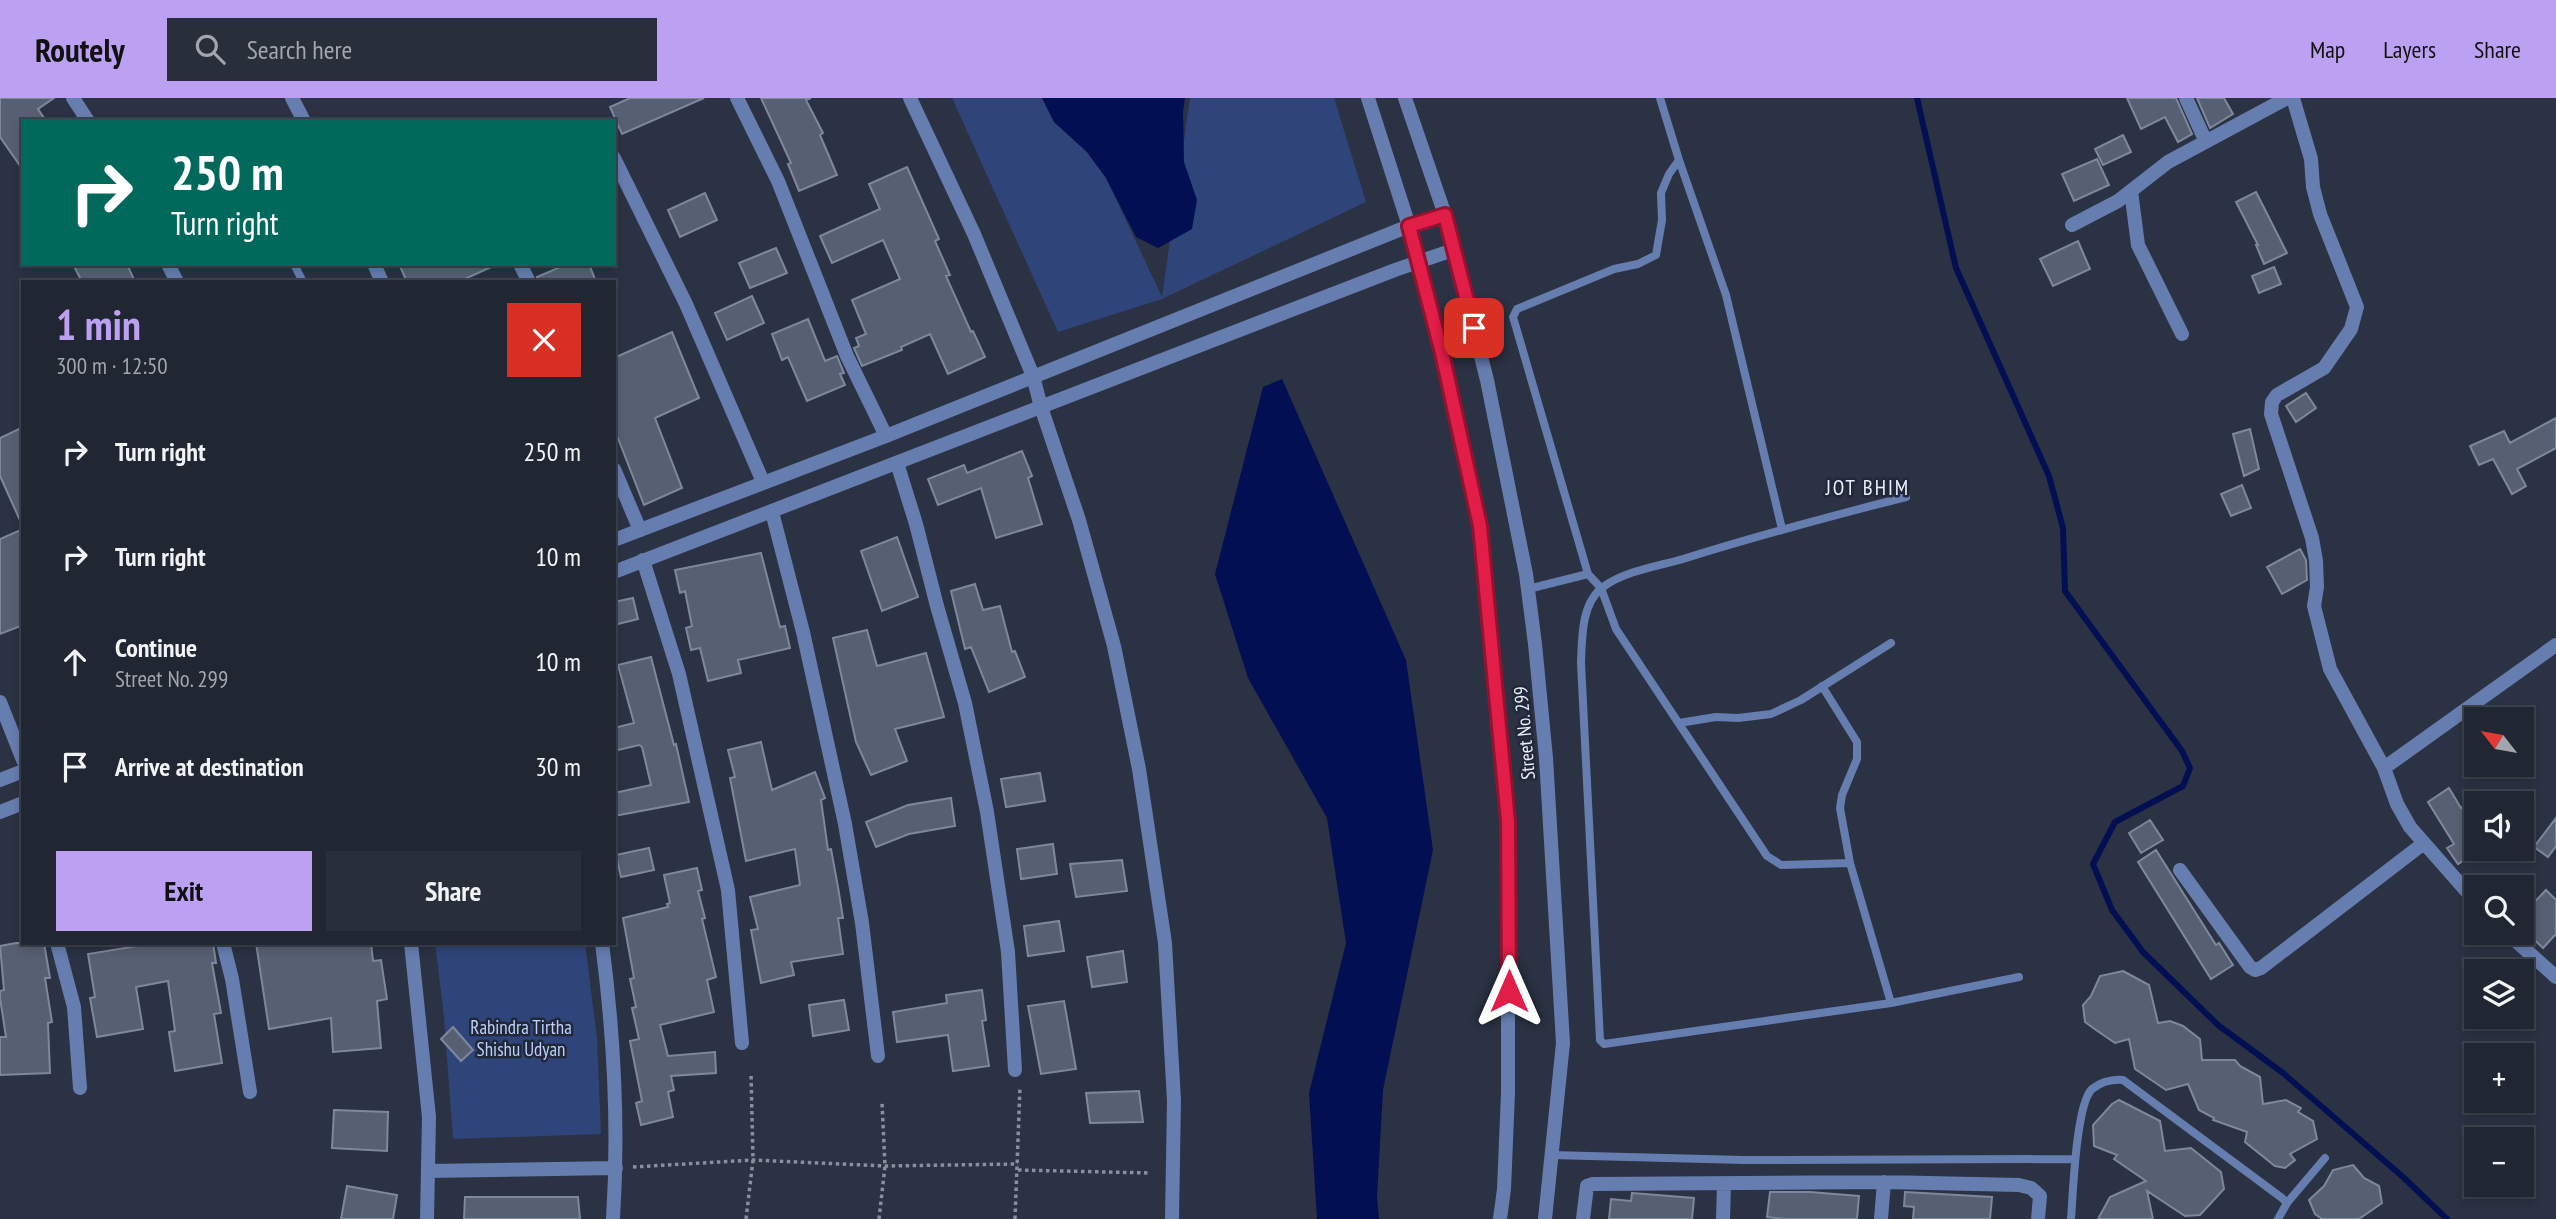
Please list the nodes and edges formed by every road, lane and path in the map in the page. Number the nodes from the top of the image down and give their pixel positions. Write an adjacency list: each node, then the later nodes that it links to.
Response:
1 (73, 98): 11 (street)
2 (292, 98): 12 (street)
3 (737, 98): 25 (street)
4 (910, 98): 23 (street)
5 (1368, 98): 19 (street)
6 (1405, 98): 17 (street, Street No. 299)
7 (1660, 98): 14 (lane)
8 (2186, 98): 13 (street)
9 (2287, 98): 13 (street)
10 (2293, 98): 45 (street)
11 (87, 119)
12 (303, 119)
13 (2206, 142): 16 (street)
14 (1679, 160): 31 (lane); 36 (lane)
15 (616, 162): 28 (street)
16 (2131, 191): 18 (street); 22 (street)
17 (1445, 215): 19 (street); 20 (street, Street No. 299)
18 (2071, 225)
19 (1409, 226): 21 (street); 23 (street)
20 (1453, 250): 21 (street); 38 (street, Street No. 299)
21 (1418, 262): 24 (street); 88 (street)
22 (2182, 334)
23 (1032, 376): 24 (street); 25 (street)
24 (1041, 408): 26 (street); 87 (street)
25 (886, 436): 28 (street)
26 (897, 463): 30 (street); 65 (street)
27 (616, 474): 32 (street)
28 (764, 482): 32 (street)
29 (1906, 497): 31 (lane)
30 (772, 512): 34 (street); 63 (street)
31 (1782, 529): 37 (lane)
32 (640, 530): 33 (street)
33 (616, 539)
34 (643, 560): 35 (street); 62 (street)
35 (616, 571)
36 (1588, 574): 37 (lane); 38 (lane)
37 (1601, 588): 43 (lane); 61 (lane)
38 (1528, 589): 69 (street, Street No. 299)
39 (1891, 643): 41 (lane)
40 (2556, 645): 45 (street)
41 (1822, 687): 43 (lane); 51 (lane)
42 (0, 702): 44 (street)
43 (1679, 723): 51 (lane)
44 (21, 755)
45 (2384, 768): 50 (street)
46 (21, 772): 47 (street)
47 (0, 780)
48 (21, 806): 49 (street)
49 (0, 812)
50 (2424, 843): 52 (street); 53 (street)
51 (1850, 863): 61 (lane)
52 (2180, 870)
53 (2464, 888)
54 (58, 945): 66 (street)
55 (224, 945): 67 (street)
56 (411, 945): 77 (street)
57 (602, 945): 75 (street)
58 (2520, 945): 60 (street)
59 (2019, 977): 61 (lane)
60 (2556, 977)
61 (1891, 1003)
62 (742, 1043)
63 (878, 1056)
64 (751, 1074): 72 (path)
65 (1018, 1076): 73 (path)
66 (80, 1088)
67 (250, 1093)
68 (882, 1102): 74 (path)
69 (1551, 1155): 71 (lane); 89 (street, Street No. 299)
70 (2325, 1158): 81 (lane)
71 (2075, 1159): 81 (lane); 94 (lane)
72 (753, 1160): 74 (path); 75 (path); 84 (path)
73 (1018, 1164): 74 (path); 76 (path)
74 (885, 1166): 85 (path)
75 (616, 1168): 77 (street); 83 (street)
76 (1018, 1170): 78 (path); 86 (path)
77 (428, 1171): 82 (street)
78 (1150, 1173)
79 (1884, 1182): 80 (street); 92 (street); 93 (street)
80 (1724, 1184): 90 (street); 91 (street)
81 (2287, 1203): 95 (lane)
82 (427, 1219)
83 (614, 1219)
84 (746, 1219)
85 (878, 1219)
86 (1015, 1219)
87 (1172, 1219)
88 (1500, 1219)
89 (1545, 1219)
90 (1583, 1219)
91 (1723, 1219)
92 (1881, 1219)
93 (2038, 1219)
94 (2071, 1219)
95 (2278, 1219)

